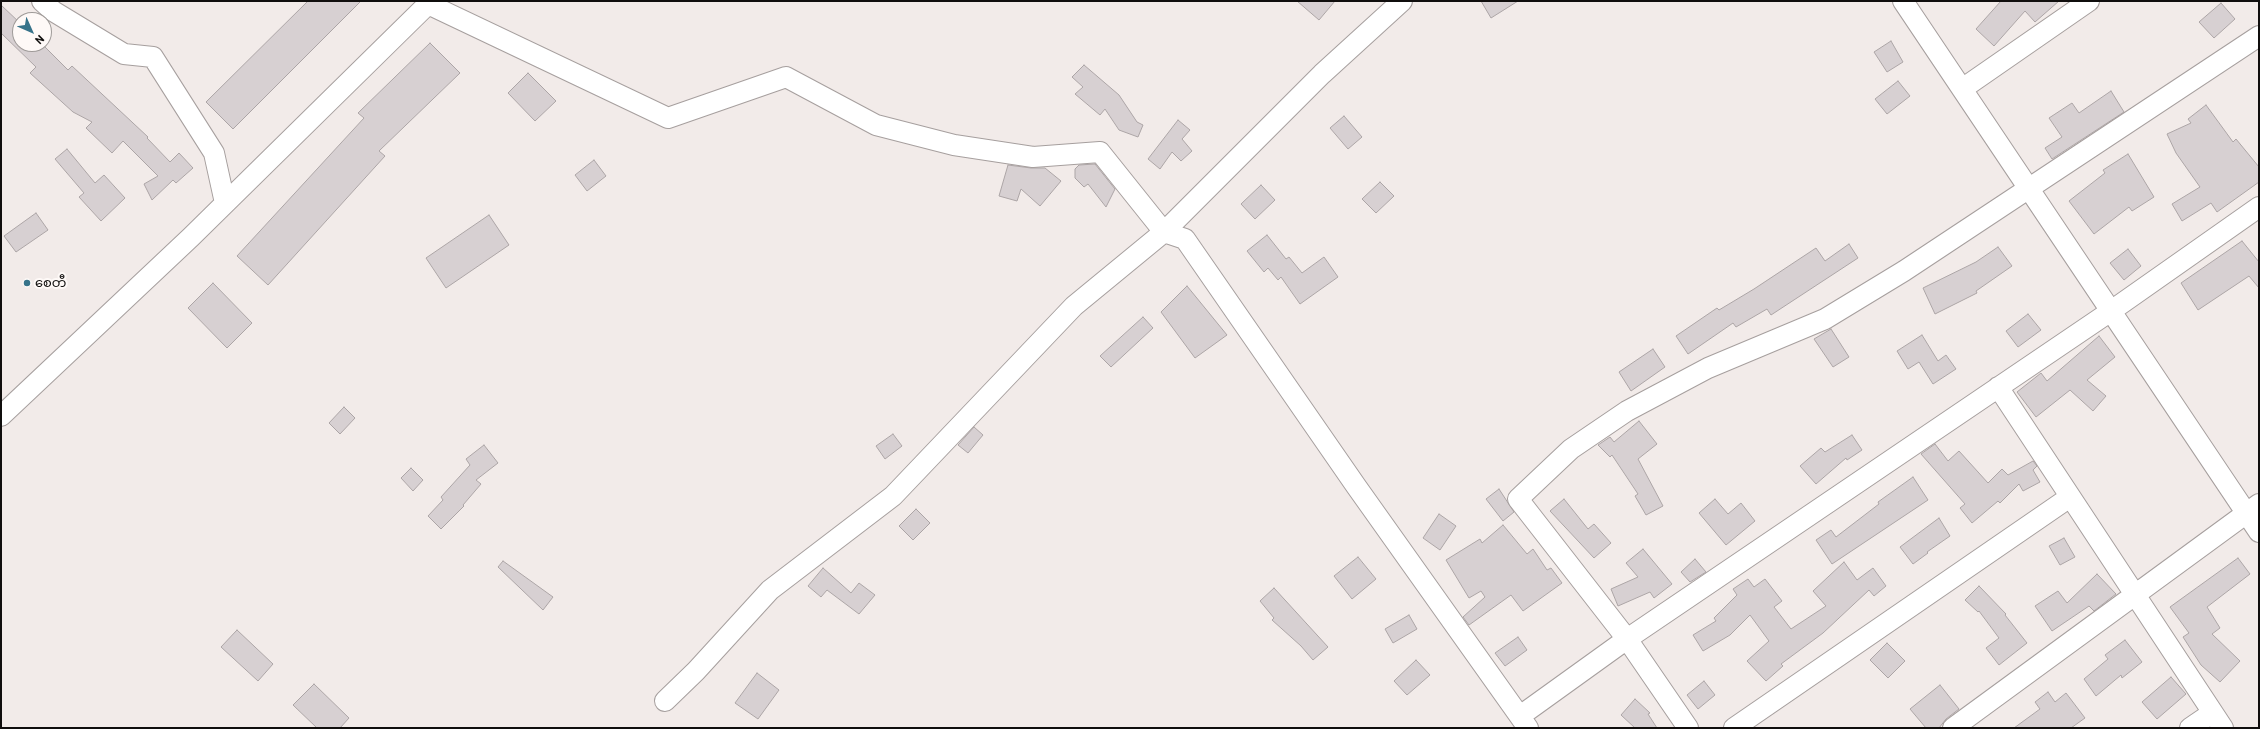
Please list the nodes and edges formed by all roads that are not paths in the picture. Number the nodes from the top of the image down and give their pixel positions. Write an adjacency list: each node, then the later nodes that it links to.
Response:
1 (42, 1): 9 (street)
2 (1402, 1): 11 (street)
3 (1903, 1): 7 (street)
4 (2089, 1): 7 (street)
5 (427, 3): 9 (street); 11 (street)
6 (2259, 36): 8 (street)
7 (1962, 89): 8 (street)
8 (2030, 189): 12 (street); 19 (street)
9 (225, 204): 14 (street)
10 (2259, 207): 12 (street)
11 (1164, 232): 20 (street); 22 (street)
12 (2111, 311): 13 (street); 16 (street)
13 (1998, 387): 15 (street); 19 (street)
14 (1, 416)
15 (2070, 496): 18 (street); 24 (street)
16 (2253, 508): 17 (street); 18 (street)
17 (2259, 532)
18 (2134, 594): 21 (street); 25 (street)
19 (1627, 640): 22 (street); 23 (street)
20 (665, 701)
21 (2218, 720): 26 (street)
22 (1524, 722)
23 (1688, 728)
24 (1734, 728)
25 (1953, 728)
26 (2190, 728)

